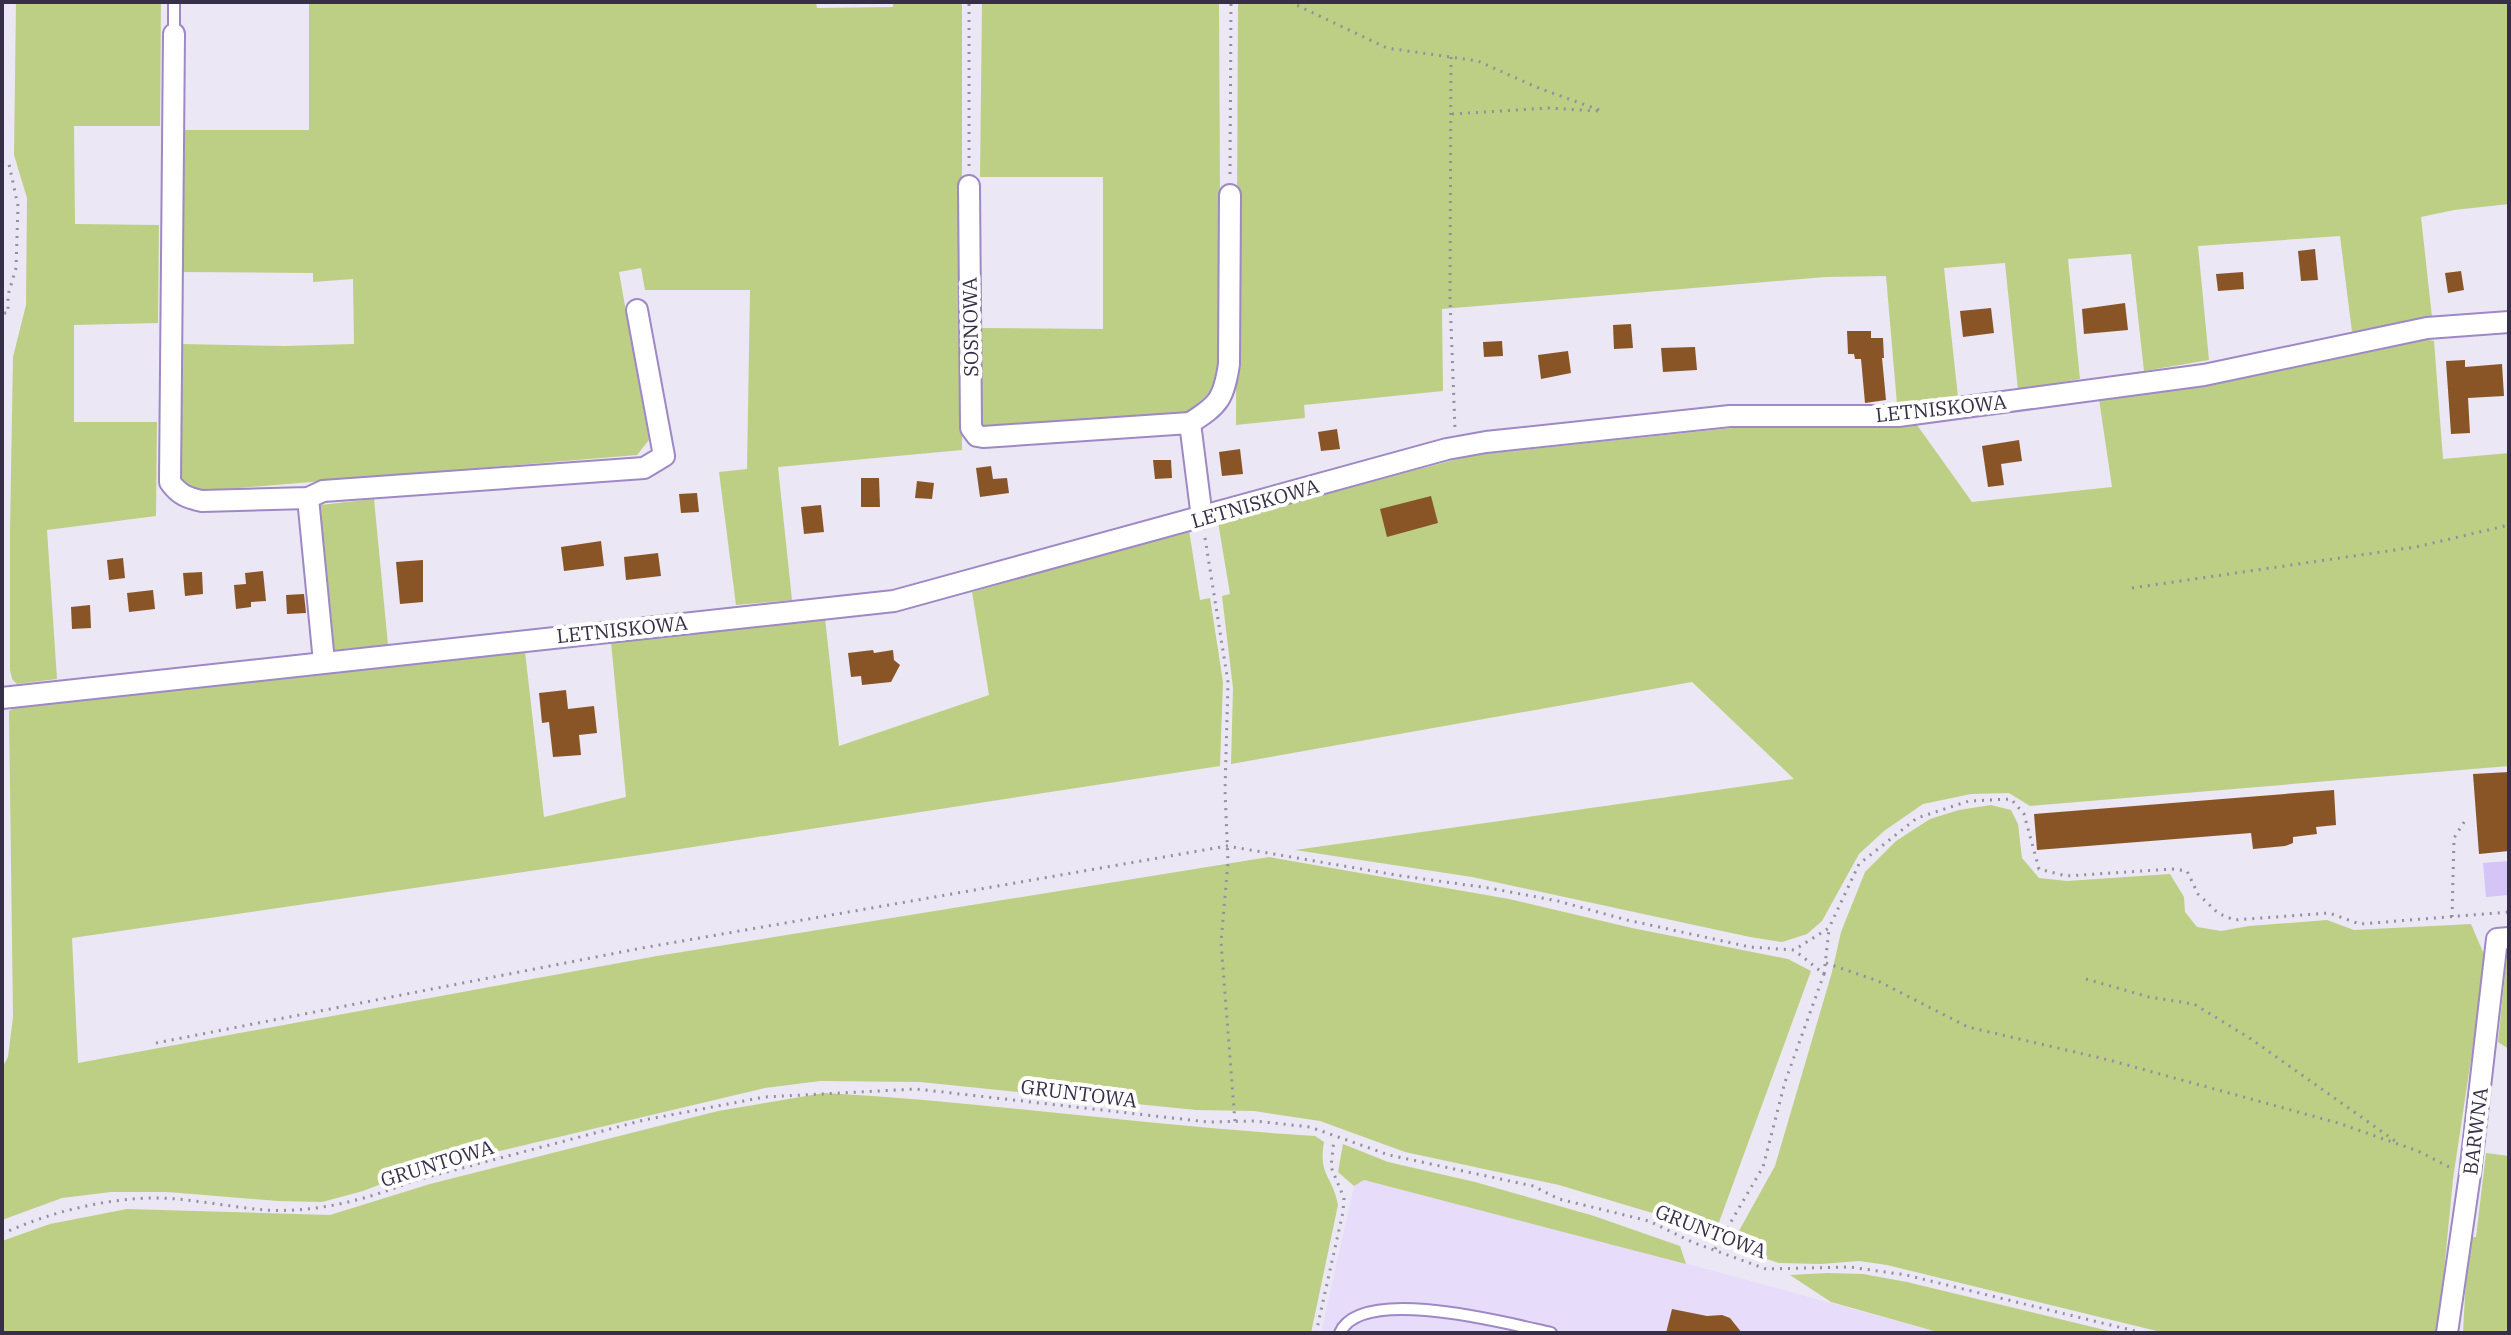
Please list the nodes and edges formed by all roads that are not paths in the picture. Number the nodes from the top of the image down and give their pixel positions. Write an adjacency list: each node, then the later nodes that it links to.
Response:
1 (174, 2): 2 (lane)
2 (174, 34): 8 (street)
3 (969, 186): 7 (street, SOSNOWA)
4 (1230, 195): 7 (street)
5 (637, 310): 8 (street)
6 (2509, 322): 9 (street, LETNISKOWA)
7 (1190, 423): 9 (street)
8 (308, 498): 10 (street)
9 (1202, 518): 10 (street, LETNISKOWA)
10 (324, 662): 11 (street, LETNISKOWA)
11 (2, 698)
12 (2509, 938): 15 (street, BARWNA)
13 (1340, 1333): 14 (lane)
14 (1551, 1333)
15 (2447, 1333)

